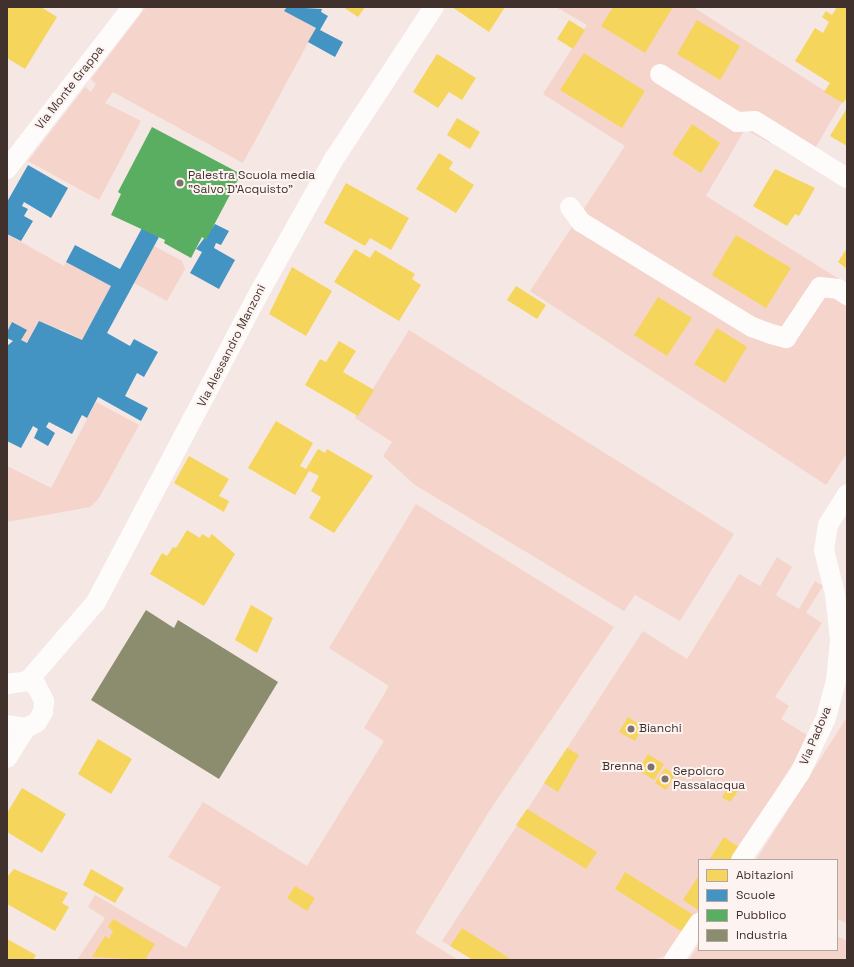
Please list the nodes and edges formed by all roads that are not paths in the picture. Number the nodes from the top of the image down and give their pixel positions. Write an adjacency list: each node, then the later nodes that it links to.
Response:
1 (434, 7): 9 (street, Via Alessandro Manzoni)
2 (124, 10): 4 (street, Via Monte Grappa)
3 (660, 74): 5 (street)
4 (7, 169)
5 (847, 178)
6 (570, 207): 7 (street)
7 (847, 295)
8 (847, 494): 14 (street, Via Padova)
9 (28, 681): 10 (street); 12 (street)
10 (7, 684)
11 (7, 725): 12 (street)
12 (26, 728): 13 (street)
13 (7, 758)
14 (742, 859)
15 (698, 924): 16 (street)
16 (674, 960)

